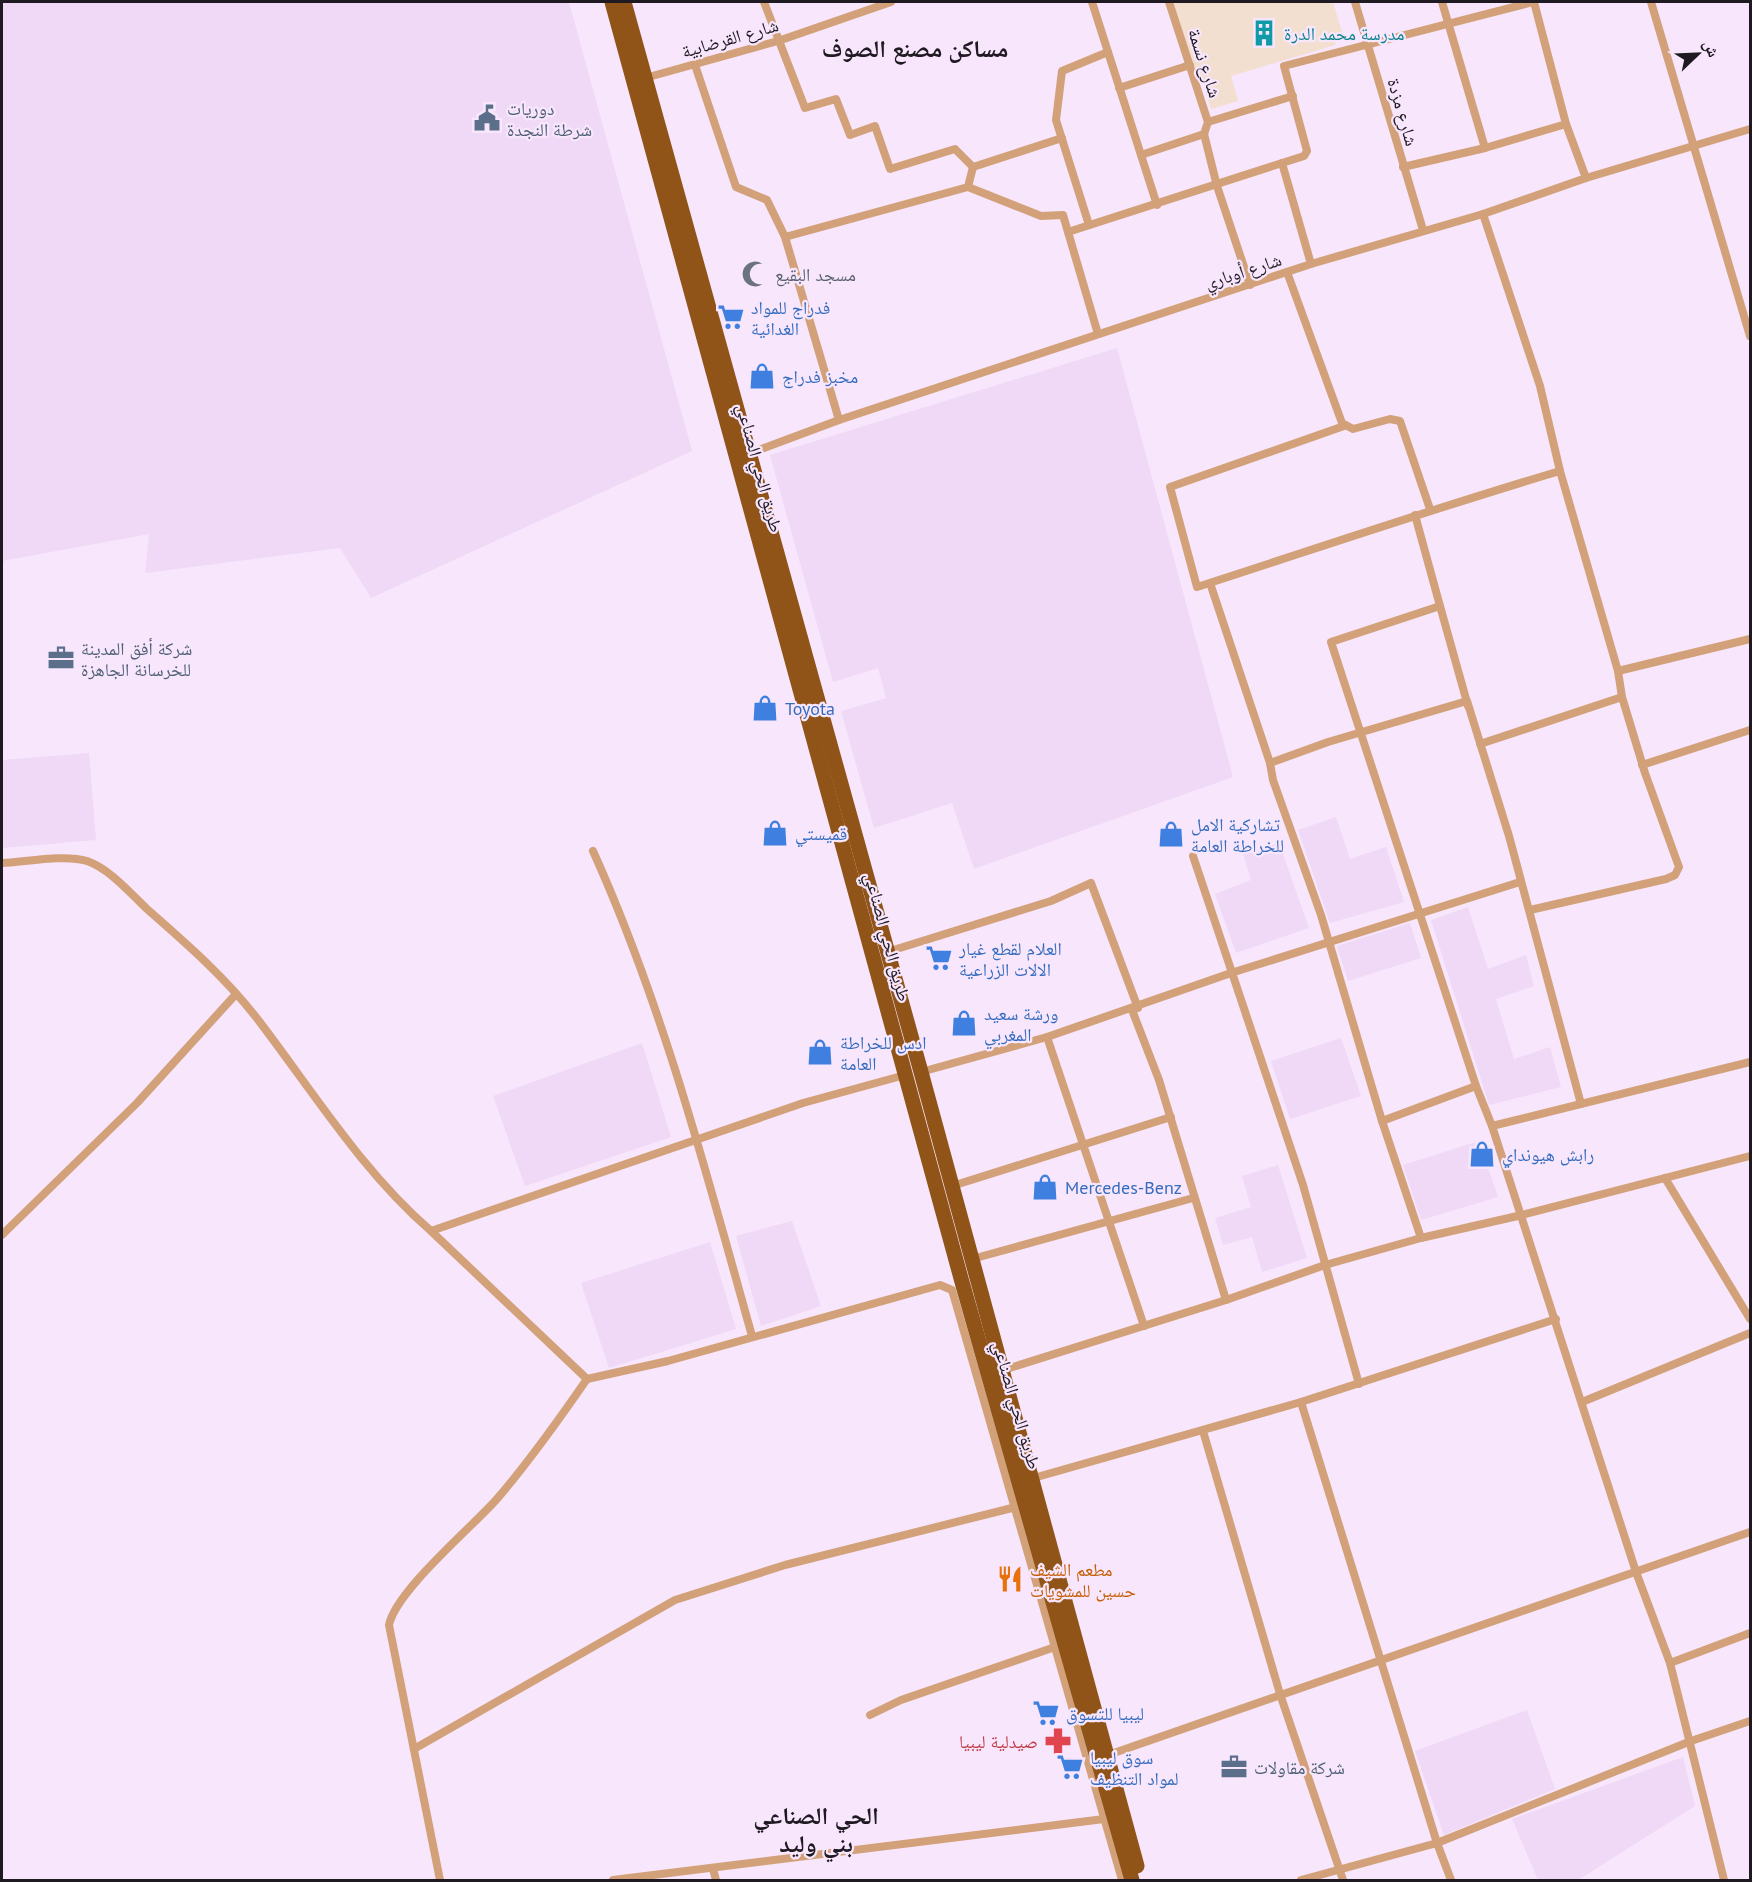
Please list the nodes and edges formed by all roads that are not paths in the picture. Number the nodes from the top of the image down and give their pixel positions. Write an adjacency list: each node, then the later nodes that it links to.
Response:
1 (612, 2): 75 (highway, طريق الحي الصناعي)
2 (624, 2): 17 (highway)
3 (764, 2): 12 (street)
4 (891, 2): 12 (street, شارع القرضابية)
5 (1092, 2): 14 (street)
6 (1169, 2): 16 (street, شارع نسمة)
7 (1355, 2): 13 (street, شارع مزدة)
8 (1442, 2): 11 (street)
9 (1533, 2): 11 (street); 21 (street)
10 (1651, 2): 25 (street)
11 (1448, 22): 13 (street); 26 (street)
12 (778, 40): 15 (street, شارع القرضابية); 29 (street)
13 (1367, 42): 19 (street); 30 (street, شارع مزدة)
14 (1108, 52): 18 (street); 24 (street)
15 (694, 65): 17 (street, شارع القرضابية); 39 (street)
16 (1190, 65): 18 (street); 20 (street, شارع نسمة)
17 (645, 78): 47 (highway)
18 (1119, 88): 27 (street)
19 (1293, 96): 20 (street); 28 (street)
20 (1208, 122): 23 (street, شارع نسمة)
21 (1566, 124): 26 (street); 31 (street)
22 (1750, 129): 25 (street, شارع أوباري)
23 (1204, 134): 27 (street); 32 (street)
24 (1062, 138): 29 (street); 36 (street)
25 (1695, 146): 31 (street, شارع أوباري); 44 (street)
26 (1485, 148): 30 (street)
27 (1141, 155): 34 (street)
28 (1282, 164): 32 (street); 40 (street)
29 (973, 167): 33 (street)
30 (1403, 167): 37 (street, شارع مزدة)
31 (1586, 178): 35 (street, شارع أوباري)
32 (1217, 186): 34 (street); 42 (street)
33 (968, 187): 38 (street); 39 (street)
34 (1156, 205): 36 (street)
35 (1483, 214): 37 (street, شارع أوباري); 48 (street)
36 (1089, 225): 38 (street)
37 (1423, 230): 40 (street, شارع أوباري)
38 (1068, 232): 43 (street)
39 (785, 237): 45 (street)
40 (1311, 264): 41 (street, شارع أوباري)
41 (1287, 272): 42 (street, شارع أوباري); 46 (street)
42 (1250, 285): 43 (street, شارع أوباري)
43 (1098, 334): 45 (street, شارع أوباري)
44 (1750, 336)
45 (839, 420): 47 (street, شارع أوباري)
46 (1344, 426): 49 (street); 51 (street)
47 (748, 454): 69 (highway)
48 (1560, 471): 49 (street); 54 (street)
49 (1430, 509): 50 (street)
50 (1415, 515): 51 (street); 52 (street)
51 (1210, 583): 60 (street)
52 (1440, 606): 56 (street); 58 (street)
53 (1750, 639): 54 (street)
54 (1618, 671): 55 (street)
55 (1622, 697): 59 (street); 61 (street)
56 (1468, 707): 58 (street); 59 (street)
57 (1750, 729): 61 (street)
58 (1362, 731): 60 (street); 67 (street)
59 (1480, 744): 65 (street)
60 (1270, 763): 68 (street)
61 (1642, 765): 66 (street)
62 (592, 851): 81 (street)
63 (1193, 856): 70 (street)
64 (2, 863): 71 (street)
65 (1520, 882): 66 (street); 67 (street)
66 (1530, 910): 77 (street)
67 (1421, 912): 68 (street); 76 (street)
68 (1329, 944): 70 (street); 79 (street)
69 (887, 952): 72 (street); 75 (highway)
70 (1232, 974): 72 (street); 93 (street)
71 (236, 994): 89 (street); 90 (street)
72 (1135, 1009): 73 (street); 78 (street)
73 (1047, 1037): 75 (street); 82 (street)
74 (1750, 1062): 77 (street)
75 (914, 1073): 81 (street); 85 (highway); 94 (highway, طريق الحي الصناعي)
76 (1476, 1086): 79 (street); 80 (street)
77 (1581, 1104): 80 (street)
78 (1171, 1117): 82 (street); 86 (street)
79 (1382, 1121): 91 (street)
80 (1492, 1126): 87 (street)
81 (697, 1140): 89 (street); 101 (street)
82 (1083, 1144): 85 (street); 88 (street)
83 (1750, 1156): 84 (street)
84 (1665, 1178): 87 (street); 98 (street)
85 (952, 1185): 92 (highway)
86 (1193, 1198): 88 (street); 96 (street)
87 (1522, 1215): 91 (street); 97 (street)
88 (1110, 1221): 92 (street); 99 (street)
89 (431, 1231): 103 (street)
90 (2, 1235)
91 (1421, 1238): 93 (street)
92 (972, 1259): 102 (highway)
93 (1325, 1265): 96 (street); 104 (street)
94 (962, 1279): 95 (street); 130 (highway, طريق الحي الصناعي)
95 (940, 1285): 101 (street); 109 (street)
96 (1226, 1300): 99 (street)
97 (1556, 1319): 104 (street); 106 (street)
98 (1750, 1319)
99 (1144, 1326): 102 (street)
100 (1750, 1333): 106 (street)
101 (752, 1336): 103 (street)
102 (1000, 1371): 108 (highway)
103 (588, 1379): 120 (street)
104 (1359, 1384): 105 (street)
105 (1301, 1402): 107 (street); 114 (street)
106 (1582, 1402): 111 (street)
107 (1203, 1431): 108 (street); 116 (street)
108 (1030, 1479): 121 (highway)
109 (1016, 1508): 113 (street); 120 (street)
110 (1750, 1532): 111 (street)
111 (1636, 1572): 114 (street); 115 (street)
112 (1750, 1633): 115 (street)
113 (1055, 1647): 117 (street); 122 (street)
114 (1380, 1660): 116 (street); 123 (street)
115 (1670, 1663): 119 (street)
116 (1280, 1694): 121 (street); 124 (street)
117 (870, 1715)
118 (1750, 1721): 119 (street)
119 (1691, 1741): 123 (street); 135 (street)
120 (414, 1749): 126 (street)
121 (1108, 1755): 131 (highway)
122 (1104, 1819): 125 (street); 129 (street)
123 (1437, 1843): 124 (street); 134 (street)
124 (1340, 1868): 132 (street); 133 (street)
125 (713, 1869): 127 (street); 128 (street)
126 (440, 1881)
127 (613, 1881)
128 (716, 1881)
129 (1122, 1881)
130 (1132, 1881)
131 (1141, 1881)
132 (1301, 1881)
133 (1344, 1881)
134 (1451, 1881)
135 (1724, 1881)

